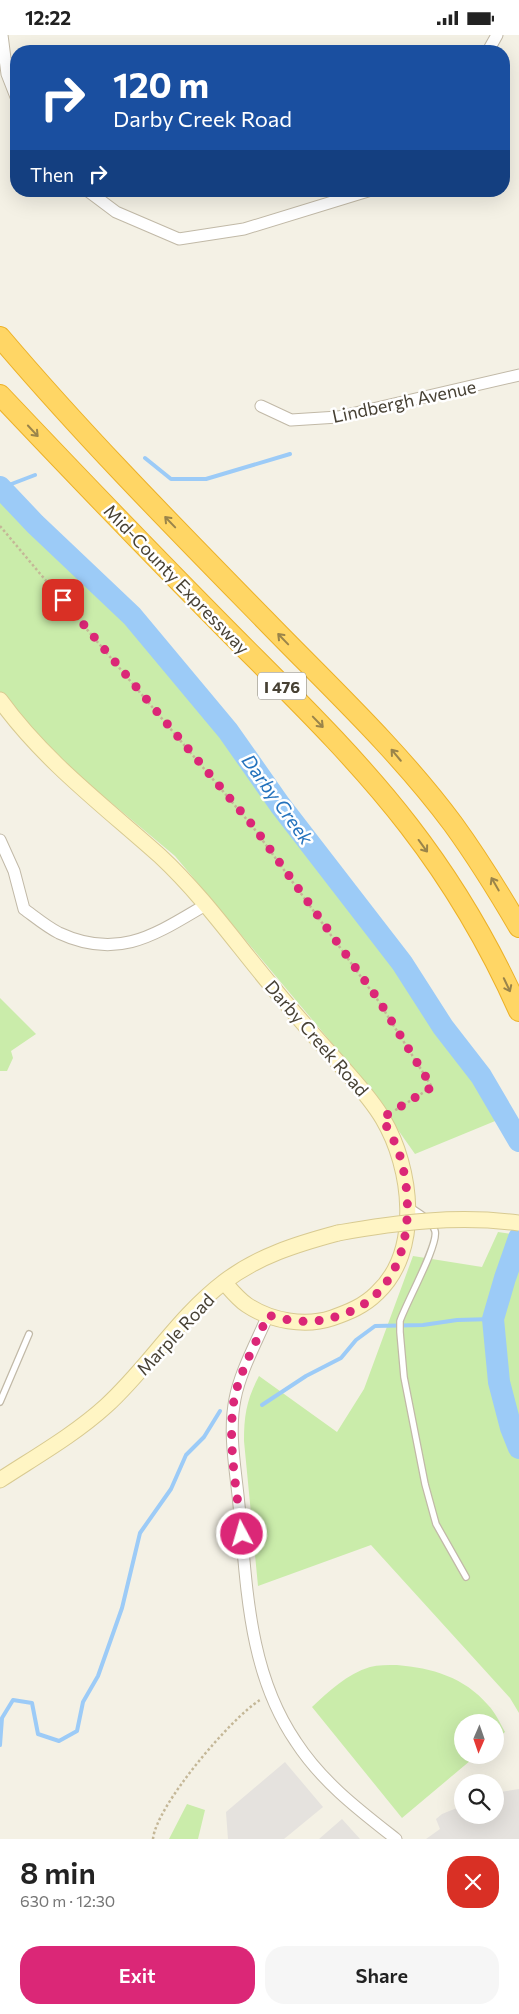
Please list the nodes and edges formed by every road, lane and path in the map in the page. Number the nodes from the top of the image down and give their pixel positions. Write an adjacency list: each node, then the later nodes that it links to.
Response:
1 (2, 35): 2 (street)
2 (10, 82)
3 (96, 197): 4 (street)
4 (348, 197)
5 (0, 337): 13 (highway, Mid-County Expressway / I 476, one-way to 5)
6 (519, 375): 8 (street, Lindbergh Avenue)
7 (0, 395): 14 (highway, Mid-County Expressway / I 476, one-way to 14)
8 (260, 406)
9 (0, 526): 15 (path)
10 (0, 700): 12 (street, Darby Creek Road)
11 (0, 841): 12 (street)
12 (207, 904): 15 (street, Darby Creek Road)
13 (519, 927)
14 (519, 1011)
15 (382, 1118): 16 (street, Darby Creek Road)
16 (408, 1205): 19 (street, Darby Creek Road); 23 (lane)
17 (519, 1223): 18 (street, Marple Road, bridge)
18 (224, 1282): 19 (street, Darby Creek Road); 22 (street, Marple Road)
19 (268, 1315): 24 (street)
20 (29, 1334): 21 (lane)
21 (0, 1402)
22 (0, 1481)
23 (466, 1577)
24 (270, 1694): 25 (path); 26 (street)
25 (153, 1839)
26 (396, 1839)

